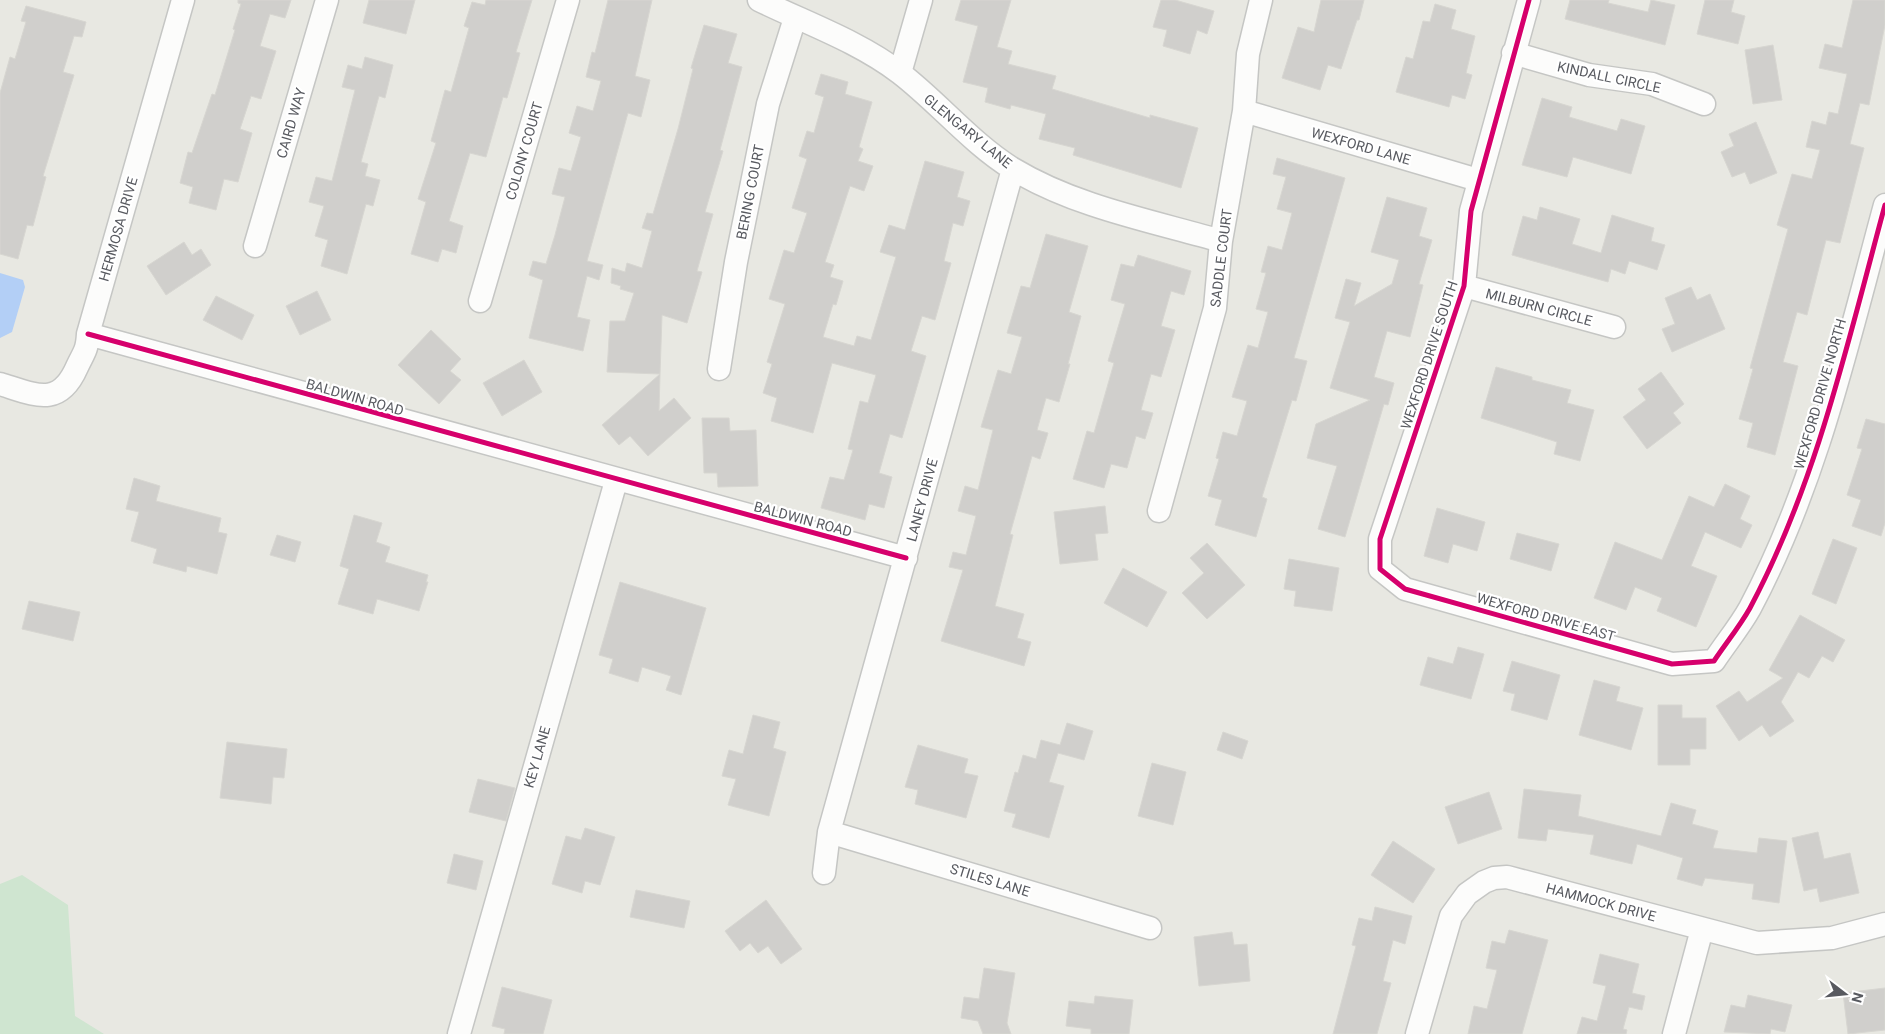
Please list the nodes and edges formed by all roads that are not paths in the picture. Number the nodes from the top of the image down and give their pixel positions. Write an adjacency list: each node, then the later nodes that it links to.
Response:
1 (183, 0): 21 (street, HERMOSA DRIVE)
2 (327, 0): 17 (street, CAIRD WAY)
3 (568, 0): 19 (street, COLONY COURT)
4 (759, 0): 8 (street, GLENGARY LANE)
5 (921, 0): 10 (street)
6 (1261, 0): 12 (street, SADDLE COURT)
7 (1529, 0): 9 (street, WEXFORD DRIVE SOUTH)
8 (795, 18): 10 (street, GLENGARY LANE); 22 (street, BERING COURT)
9 (1512, 54): 11 (street, KINDALL CIRCLE); 14 (street, WEXFORD DRIVE SOUTH)
10 (900, 73): 13 (street, GLENGARY LANE)
11 (1704, 104)
12 (1244, 111): 14 (street, WEXFORD LANE); 16 (street, SADDLE COURT)
13 (1013, 169): 16 (street, GLENGARY LANE); 26 (street, LANEY DRIVE)
14 (1478, 180): 18 (street, WEXFORD DRIVE SOUTH)
15 (1885, 205): 28 (street, WEXFORD DRIVE NORTH)
16 (1221, 241): 25 (street, SADDLE COURT)
17 (255, 246)
18 (1464, 286): 20 (street, MILBURN CIRCLE); 27 (street, WEXFORD DRIVE SOUTH)
19 (480, 301)
20 (1614, 327)
21 (88, 334): 23 (street, HERMOSA DRIVE); 24 (street, BALDWIN ROAD)
22 (719, 369)
23 (0, 384)
24 (616, 481): 26 (street, BALDWIN ROAD); 34 (street, KEY LANE)
25 (1159, 512)
26 (906, 558): 29 (street, LANEY DRIVE)
27 (1380, 569): 28 (street, WEXFORD DRIVE EAST)
28 (1714, 661)
29 (829, 832): 30 (street, LANEY DRIVE); 32 (street, STILES LANE)
30 (824, 873)
31 (1885, 924): 33 (street, HAMMOCK DRIVE)
32 (1150, 928)
33 (1702, 929): 35 (street, HAMMOCK DRIVE); 36 (street)
34 (459, 1034)
35 (1417, 1034)
36 (1674, 1034)

